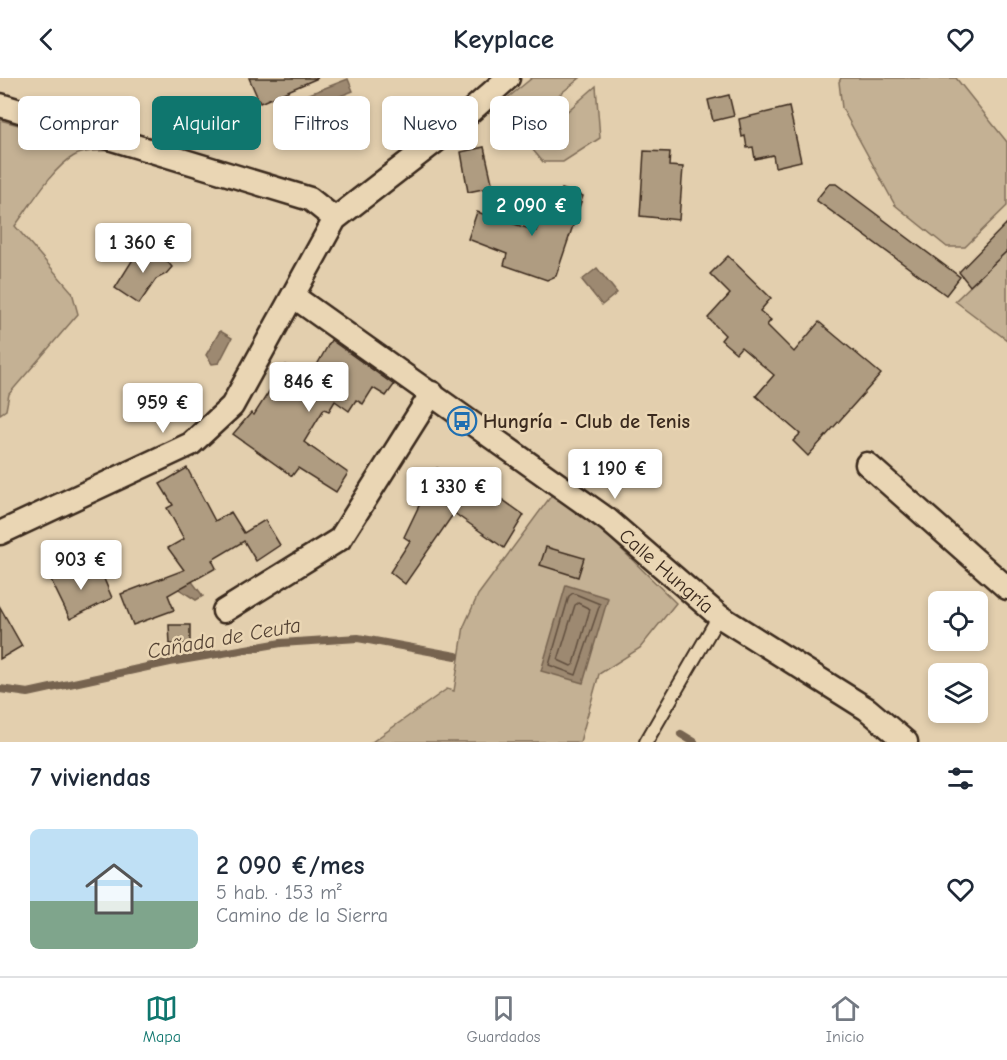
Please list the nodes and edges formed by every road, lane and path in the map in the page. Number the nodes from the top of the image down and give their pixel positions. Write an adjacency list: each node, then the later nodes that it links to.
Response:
1 (508, 78): 3 (street)
2 (0, 105): 3 (street)
3 (335, 219): 4 (street)
4 (293, 296): 5 (street, Calle Hungría); 7 (street)
5 (432, 393): 9 (street); 10 (street, Calle Hungría)
6 (867, 464): 8 (street)
7 (0, 533)
8 (1007, 588)
9 (224, 611)
10 (719, 616): 11 (lane); 12 (street, Calle Hungría)
11 (646, 742)
12 (906, 742)

